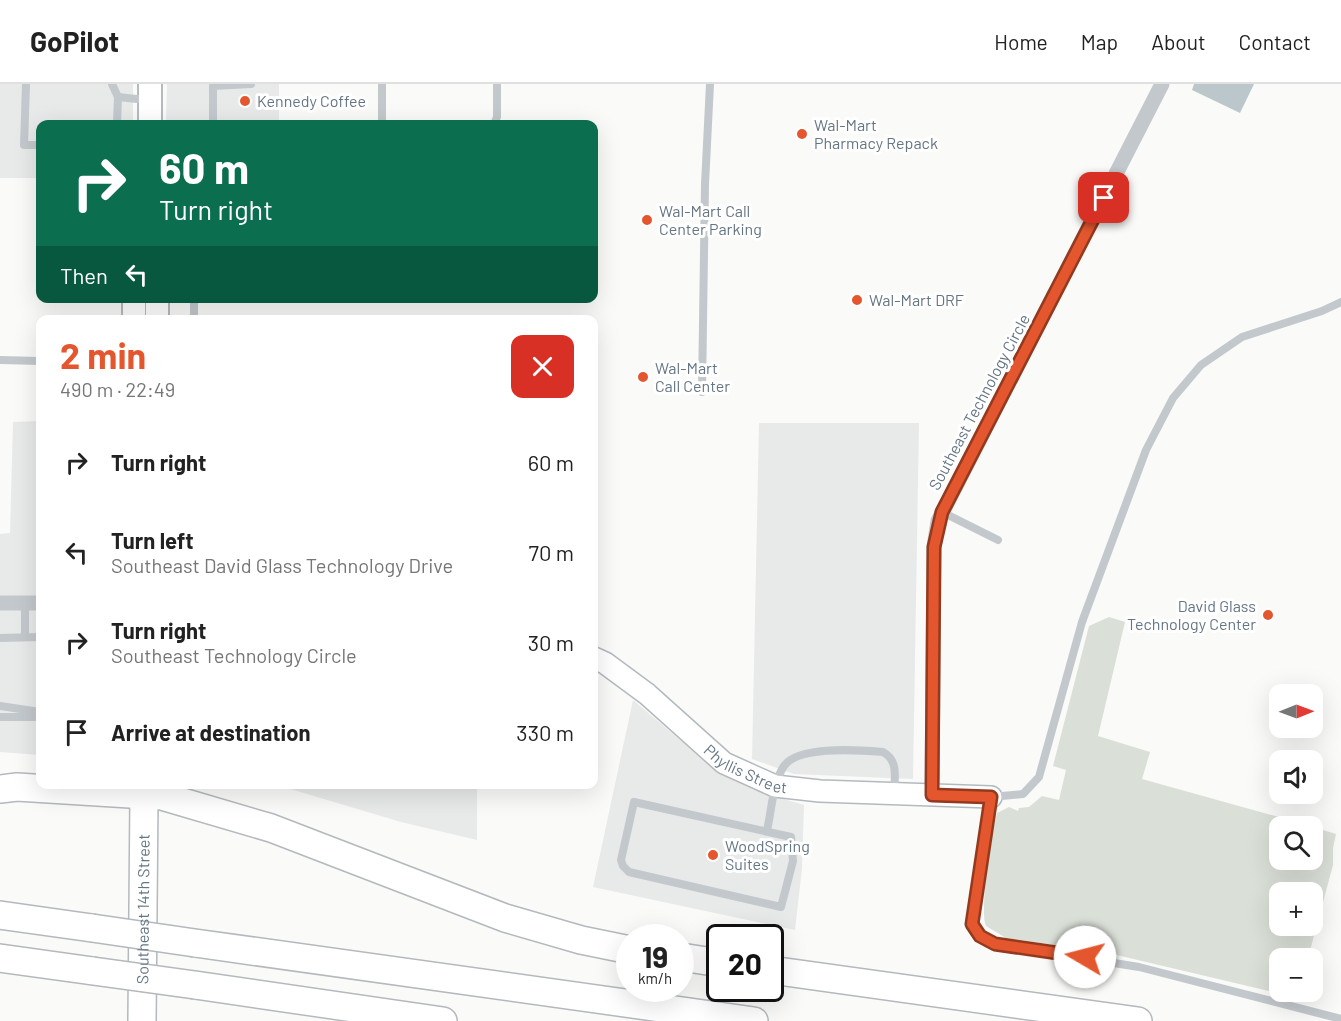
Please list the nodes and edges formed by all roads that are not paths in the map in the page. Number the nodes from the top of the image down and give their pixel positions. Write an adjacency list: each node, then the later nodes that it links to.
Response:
1 (26, 84): 15 (lane)
2 (112, 84): 9 (lane)
3 (251, 84): 12 (lane)
4 (382, 84): 13 (lane)
5 (497, 84): 14 (lane)
6 (710, 84): 19 (lane)
7 (1160, 85): 20 (street, Southeast Technology Circle)
8 (150, 92): 9 (lane); 11 (main road)
9 (118, 97): 10 (lane)
10 (117, 120)
11 (150, 120)
12 (213, 120)
13 (382, 120)
14 (496, 120)
15 (36, 144)
16 (1341, 302): 39 (lane)
17 (0, 360): 18 (lane)
18 (36, 361)
19 (702, 392)
20 (942, 512): 21 (lane); 38 (street, Southeast Technology Circle)
21 (998, 540)
22 (0, 603): 23 (street)
23 (33, 603): 24 (lane)
24 (25, 637): 25 (lane); 26 (lane)
25 (36, 637)
26 (0, 638)
27 (598, 660): 34 (street, Phyllis Street)
28 (0, 706): 29 (lane)
29 (36, 711)
30 (0, 717): 31 (lane)
31 (36, 717)
32 (19, 786): 33 (highway)
33 (36, 786)
34 (775, 786): 37 (street, Phyllis Street); 37 (lane); 40 (lane)
35 (144, 789): 46 (highway, Southeast 14th Street)
36 (146, 789): 42 (highway)
37 (894, 793): 38 (street, Phyllis Street)
38 (932, 795): 39 (street, Phyllis Street)
39 (991, 797): 45 (lane)
40 (767, 830): 40 (lane)
41 (0, 915): 48 (highway, bridge)
42 (616, 947)
43 (0, 958): 47 (highway, bridge)
44 (784, 972): 49 (highway)
45 (1341, 1019)
46 (142, 1021)
47 (443, 1021)
48 (754, 1021)
49 (1138, 1021)

